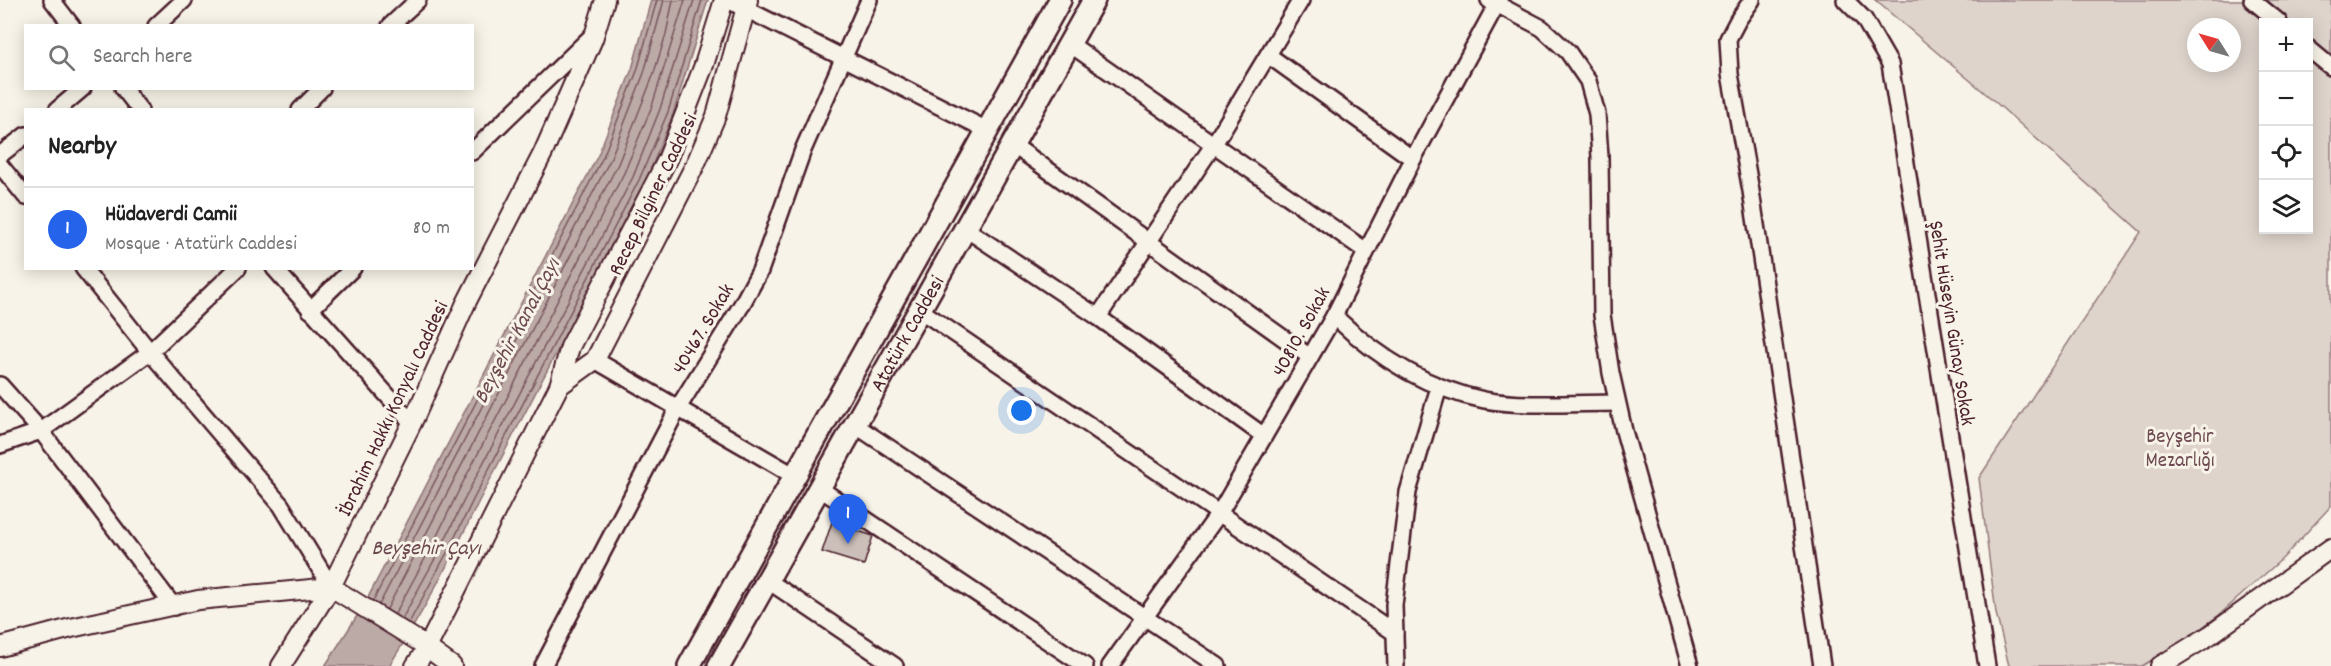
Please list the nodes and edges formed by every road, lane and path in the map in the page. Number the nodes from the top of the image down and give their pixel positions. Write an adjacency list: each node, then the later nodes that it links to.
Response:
1 (52, 0): 16 (street)
2 (184, 0): 17 (street)
3 (418, 0): 18 (street)
4 (605, 0): 19 (street, İbrahim Hakkı Konyalı Caddesi)
5 (726, 0): 14 (street); 55 (street, Recep Bilginer Caddesi)
6 (869, 0): 23 (street, 40467. Sokak)
7 (1060, 0): 31 (main road, Atatürk Caddesi)
8 (1094, 0): 20 (main road, Atatürk Caddesi)
9 (1300, 0): 22 (street)
10 (1752, 0): 87 (street)
11 (1845, 0): 88 (street, Şehit Hüseyin Günay Sokak)
12 (2252, 0): 15 (street)
13 (1495, 2): 37 (street, 40810. Sokak); 57 (street)
14 (747, 4): 23 (street); 53 (street, Recep Bilginer Caddesi)
15 (2274, 18)
16 (70, 24)
17 (158, 24)
18 (392, 24)
19 (596, 32): 35 (street); 59 (street, İbrahim Hakkı Konyalı Caddesi)
20 (1070, 44): 33 (street); 34 (main road, Atatürk Caddesi)
21 (2313, 52): 24 (street)
22 (1268, 55): 33 (street); 37 (street)
23 (844, 58): 31 (street); 58 (street, 40467. Sokak)
24 (2331, 67)
25 (81, 90): 28 (street)
26 (125, 90): 29 (street)
27 (320, 90): 30 (street)
28 (59, 108)
29 (138, 108)
30 (302, 108)
31 (987, 130): 64 (main road, Atatürk Caddesi)
32 (24, 137): 36 (street)
33 (1214, 144): 41 (street); 42 (street)
34 (1013, 145): 40 (main road, Atatürk Caddesi); 41 (street)
35 (474, 150)
36 (0, 155)
37 (1413, 159): 42 (street, 40810. Sokak)
38 (0, 165): 39 (street)
39 (24, 195)
40 (966, 229): 48 (main road, Atatürk Caddesi); 50 (street)
41 (1149, 242): 50 (street); 52 (street)
42 (1366, 251): 49 (street, 40810. Sokak)
43 (85, 270): 51 (street)
44 (236, 270): 51 (street)
45 (276, 270): 47 (street)
46 (351, 270): 47 (street)
47 (310, 310): 59 (street)
48 (920, 310): 60 (main road, Atatürk Caddesi); 66 (street)
49 (1334, 316): 52 (street, 40810. Sokak); 56 (street)
50 (1098, 317): 62 (street)
51 (150, 352): 61 (street); 69 (street)
52 (1310, 357): 62 (street, 40810. Sokak)
53 (595, 360): 55 (street, Recep Bilginer Caddesi); 58 (street)
54 (0, 385): 61 (street)
55 (559, 386): 73 (street, Recep Bilginer Caddesi)
56 (1438, 387): 57 (street); 72 (street)
57 (1617, 403): 86 (street)
58 (678, 408): 64 (street); 78 (street, 40467. Sokak)
59 (412, 423): 69 (street, İbrahim Hakkı Konyalı Caddesi)
60 (855, 425): 65 (main road, Atatürk Caddesi); 71 (street)
61 (41, 431): 63 (street); 70 (street)
62 (1264, 436): 66 (street, 40810. Sokak)
63 (0, 445)
64 (795, 476): 79 (main road, Atatürk Caddesi)
65 (819, 488): 68 (main road, Atatürk Caddesi); 82 (street)
66 (1220, 512): 71 (street, 40810. Sokak); 72 (street)
67 (2331, 548): 89 (street)
68 (767, 580): 80 (main road, Atatürk Caddesi); 81 (street)
69 (332, 587): 70 (street); 73 (street); 75 (street, İbrahim Hakkı Konyalı Caddesi)
70 (174, 607): 74 (street)
71 (1144, 618): 83 (street, 40810. Sokak); 84 (street)
72 (1395, 633): 85 (street)
73 (423, 644): 76 (street, Recep Bilginer Caddesi); 77 (street)
74 (0, 646)
75 (281, 666)
76 (415, 666)
77 (452, 666)
78 (543, 666)
79 (689, 666)
80 (720, 666)
81 (895, 666)
82 (1085, 666)
83 (1110, 666)
84 (1218, 666)
85 (1396, 666)
86 (1690, 666)
87 (1822, 666)
88 (1987, 666)
89 (2160, 666)

